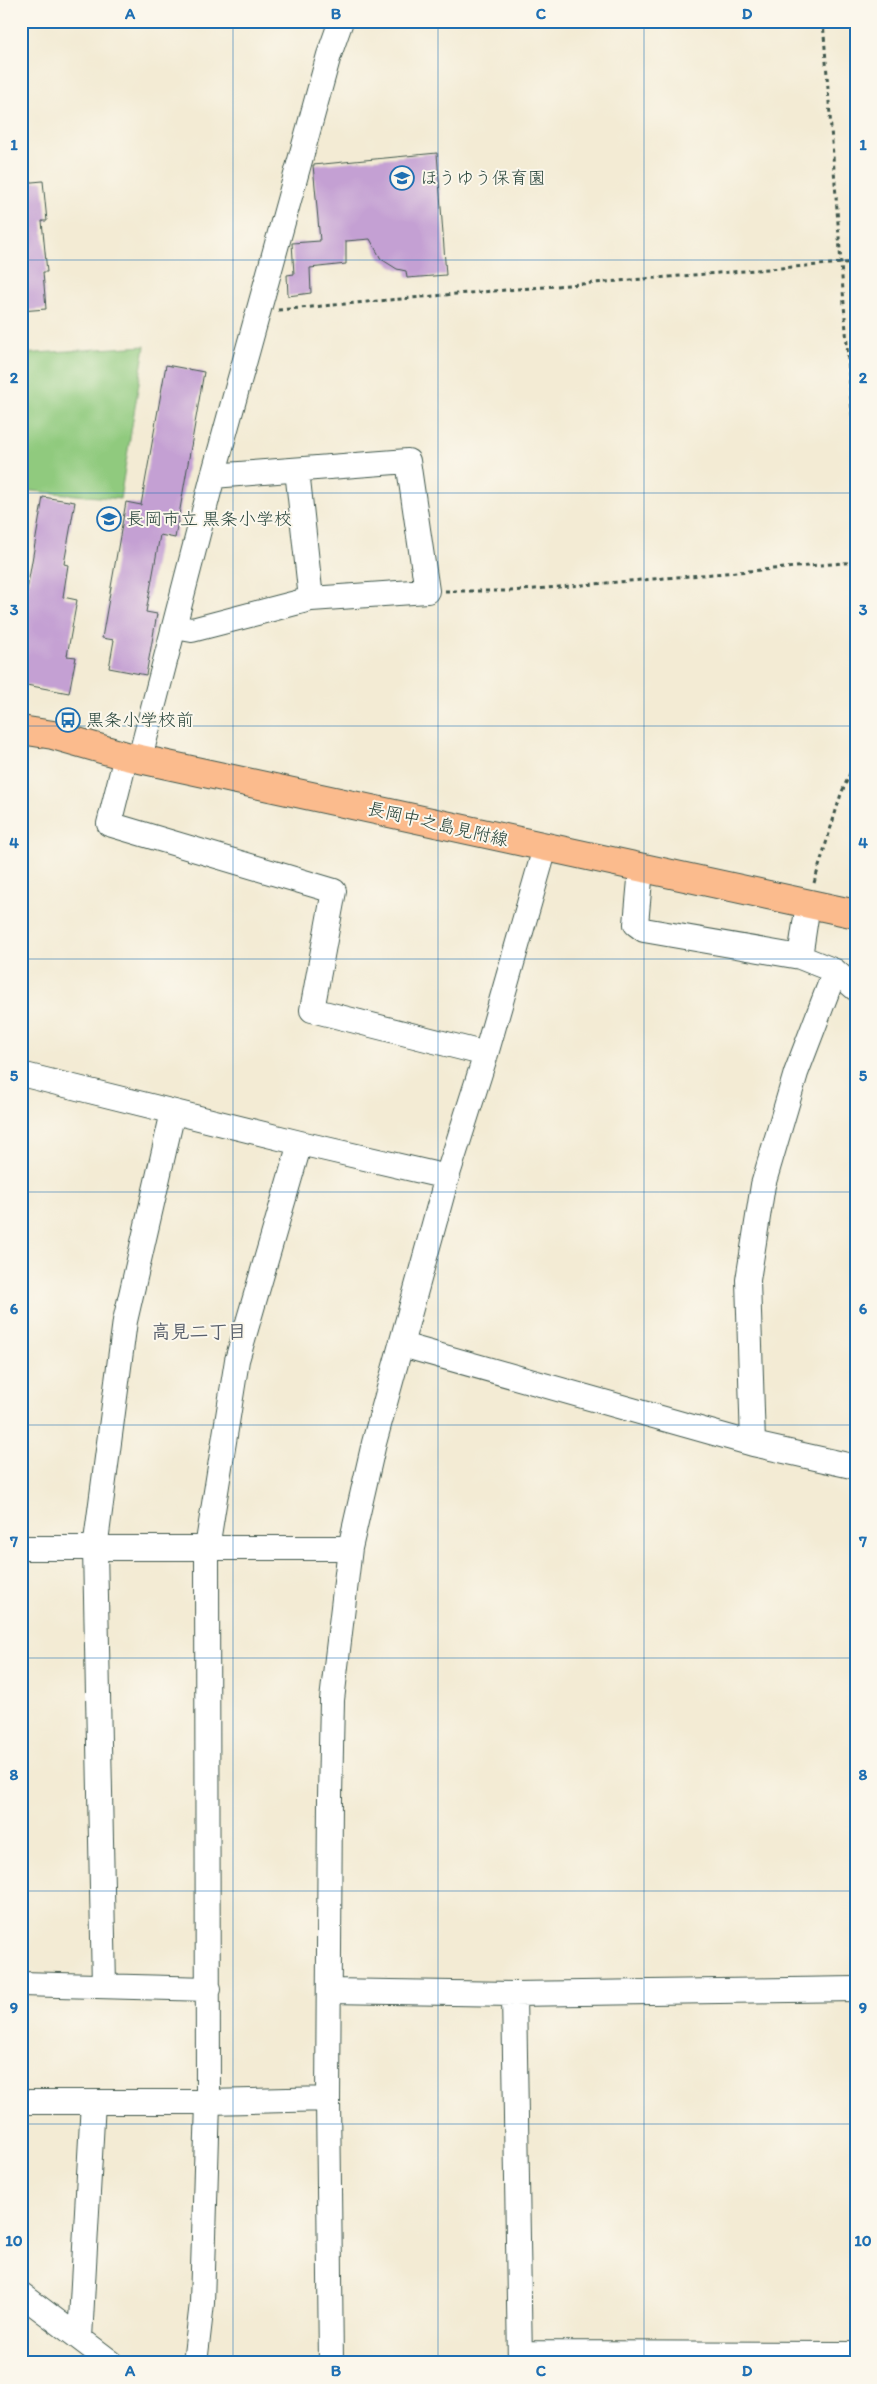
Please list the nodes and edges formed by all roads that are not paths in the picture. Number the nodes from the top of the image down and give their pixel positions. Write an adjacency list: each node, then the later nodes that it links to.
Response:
1 (340, 21): 3 (street)
2 (297, 470): 3 (street); 4 (street); 4 (street)
3 (213, 476): 5 (street)
4 (311, 598): 5 (street)
5 (175, 627): 7 (street)
6 (21, 730): 7 (main road, 長岡中之島見附線)
7 (133, 757): 8 (main road, 長岡中之島見附線); 15 (street)
8 (545, 848): 9 (main road, 長岡中之島見附線); 15 (street)
9 (641, 869): 10 (main road, 長岡中之島見附線); 12 (street)
10 (808, 904): 11 (main road, 長岡中之島見附線); 12 (street)
11 (856, 914)
12 (800, 957): 13 (street)
13 (835, 972): 14 (street); 21 (street)
14 (856, 989)
15 (486, 1054): 19 (street)
16 (21, 1074): 17 (street)
17 (173, 1112): 18 (street); 26 (street)
18 (300, 1143): 19 (street); 24 (street)
19 (447, 1177): 20 (street)
20 (402, 1345): 21 (street); 25 (street)
21 (753, 1444): 22 (street)
22 (856, 1467)
23 (21, 1548): 26 (street)
24 (207, 1548): 25 (street); 26 (street); 29 (street)
25 (350, 1548): 31 (street)
26 (96, 1549): 28 (street)
27 (21, 1984): 28 (street)
28 (104, 1986): 29 (street)
29 (208, 1989): 36 (street)
30 (856, 1989): 32 (street)
31 (329, 1991): 32 (street); 33 (street)
32 (514, 1994): 40 (street)
33 (328, 2099): 36 (street); 43 (street)
34 (21, 2102): 35 (street)
35 (93, 2102): 36 (street); 38 (street)
36 (208, 2102): 42 (street)
37 (21, 2294): 38 (street)
38 (80, 2338): 41 (street)
39 (856, 2354): 40 (street)
40 (520, 2358)
41 (112, 2363)
42 (195, 2363)
43 (332, 2363)

